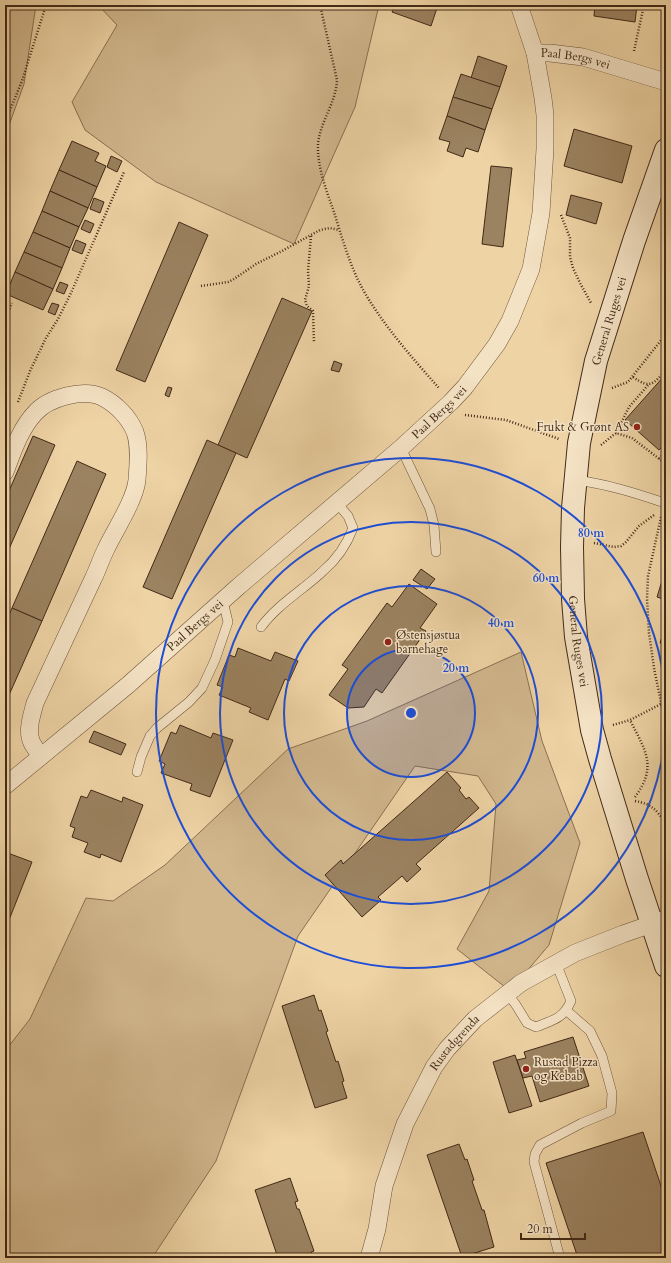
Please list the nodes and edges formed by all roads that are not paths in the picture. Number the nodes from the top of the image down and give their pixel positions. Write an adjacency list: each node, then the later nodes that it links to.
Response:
1 (519, 5): 2 (street)
2 (534, 52): 3 (street, Paal Bergs vei); 5 (street, Paal Bergs vei)
3 (666, 82)
4 (666, 150): 7 (main road, General Ruges vei)
5 (401, 448): 8 (street, Paal Bergs vei); 10 (lane)
6 (5, 472): 13 (street)
7 (575, 480): 9 (lane); 16 (main road, General Ruges vei)
8 (337, 503): 11 (street, Paal Bergs vei); 12 (lane)
9 (665, 503)
10 (436, 552)
11 (223, 601): 13 (street, Paal Bergs vei); 14 (lane)
12 (261, 627)
13 (41, 756): 15 (street, Paal Bergs vei)
14 (137, 772)
15 (5, 786)
16 (659, 921): 17 (street, Rustadgrenda); 18 (main road, General Ruges vei)
17 (556, 963): 19 (street, Rustadgrenda); 20 (lane)
18 (666, 966)
19 (507, 993): 20 (lane); 21 (street, Rustadgrenda)
20 (567, 1011): 22 (lane)
21 (369, 1258)
22 (560, 1258)

